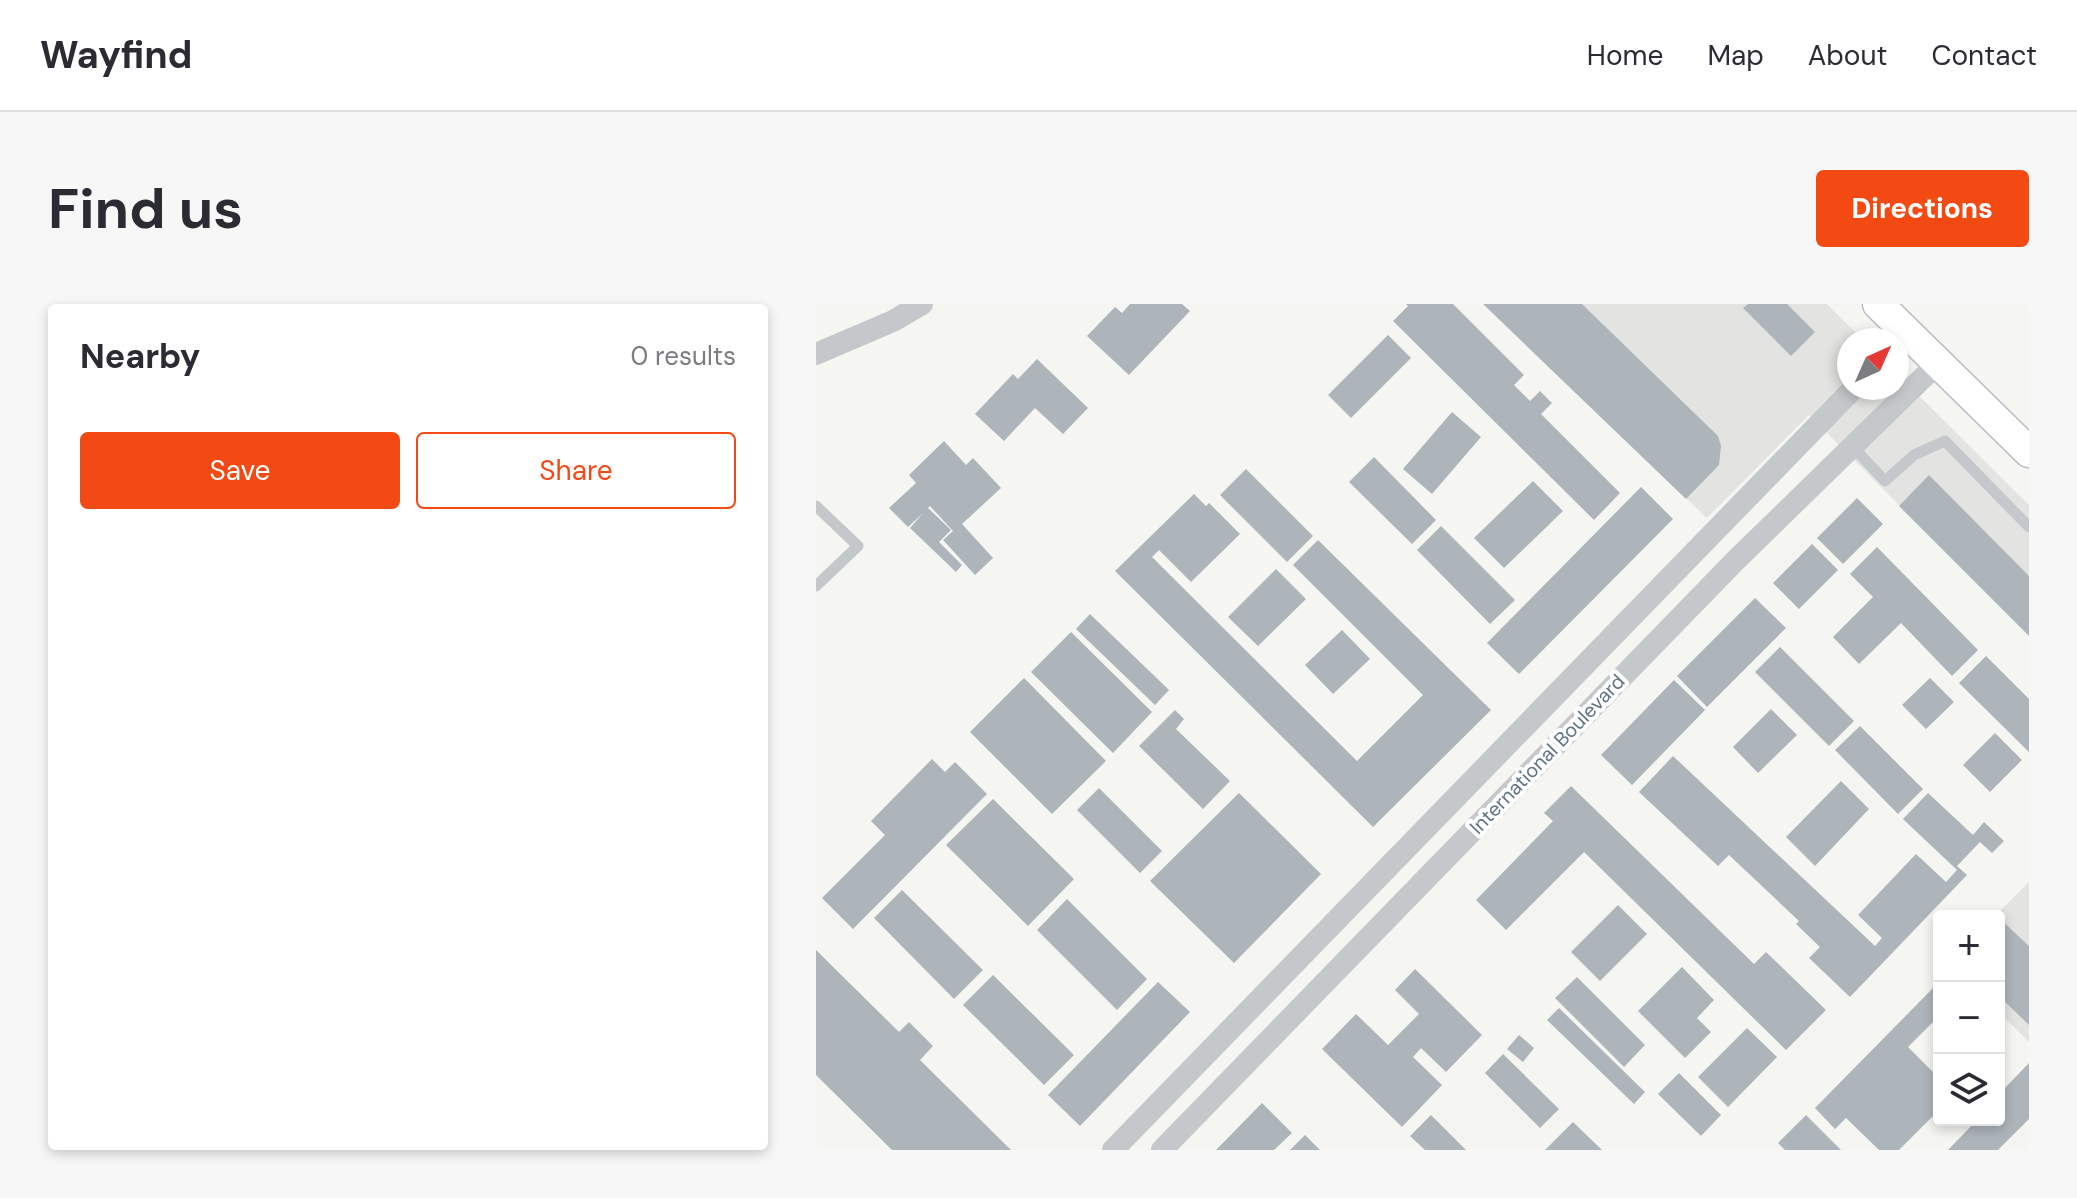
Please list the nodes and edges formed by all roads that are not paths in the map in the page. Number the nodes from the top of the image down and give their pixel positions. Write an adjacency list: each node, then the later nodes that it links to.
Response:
1 (922, 304): 5 (street)
2 (1878, 304): 3 (main road)
3 (1895, 328)
4 (1909, 343): 6 (main road)
5 (816, 354)
6 (1938, 363): 9 (street, International Boulevard); 10 (main road)
7 (1842, 400): 8 (street, International Boulevard)
8 (1803, 441): 11 (street); 14 (street, International Boulevard)
9 (1852, 446): 11 (street, International Boulevard); 13 (lane)
10 (2029, 452)
11 (1830, 467): 15 (street, International Boulevard)
12 (816, 506): 16 (lane)
13 (2029, 527)
14 (1711, 537): 15 (street); 17 (street, International Boulevard)
15 (1736, 560): 18 (street, International Boulevard)
16 (816, 586)
17 (1541, 711): 18 (street); 19 (street, International Boulevard)
18 (1565, 735): 20 (street, International Boulevard)
19 (1382, 875): 20 (street); 21 (street, International Boulevard)
20 (1406, 900): 22 (street, International Boulevard)
21 (1240, 1019): 22 (street); 23 (street, International Boulevard)
22 (1265, 1044): 24 (street, International Boulevard)
23 (1113, 1150)
24 (1162, 1150)

